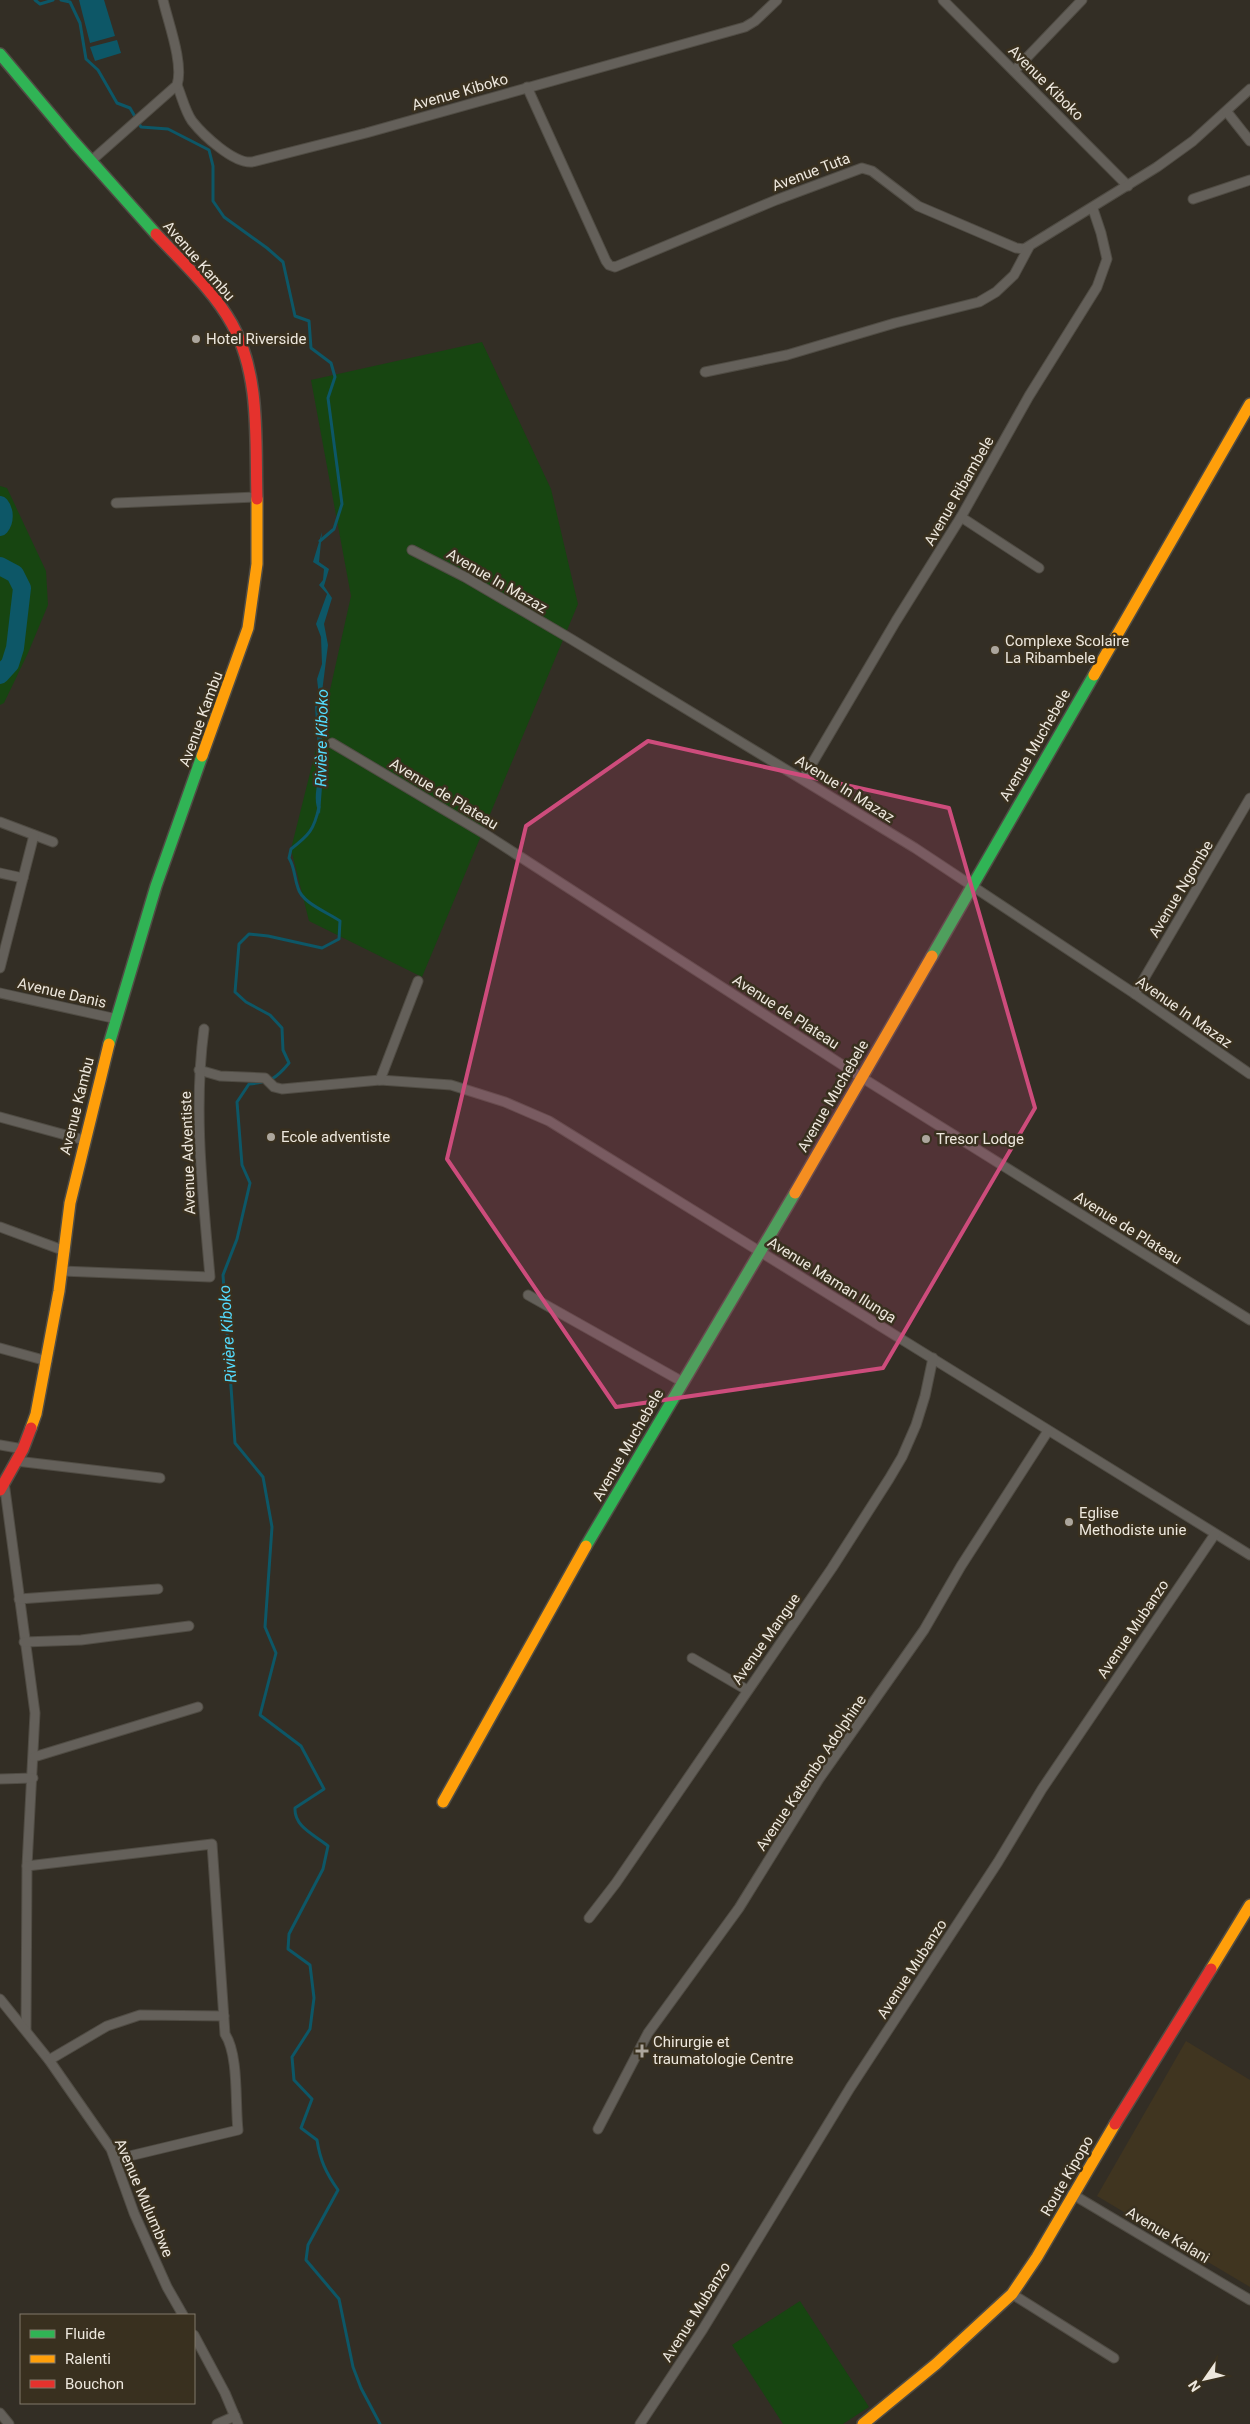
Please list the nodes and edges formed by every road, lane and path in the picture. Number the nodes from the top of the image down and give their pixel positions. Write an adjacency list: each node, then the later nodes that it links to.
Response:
1 (163, 0): 7 (street)
2 (777, 0): 8 (street, Avenue Kiboko)
3 (943, 0): 6 (street, Avenue Kiboko)
4 (1082, 0): 6 (street)
5 (0, 54): 12 (street, Avenue Kambu)
6 (1014, 71): 14 (street, Avenue Kiboko)
7 (177, 85): 8 (street, Avenue Kiboko); 12 (street)
8 (527, 87): 17 (street, Avenue Tuta)
9 (1250, 89): 10 (street)
10 (1226, 112): 11 (street); 14 (street)
11 (1250, 141)
12 (91, 161): 20 (street, Avenue Kambu)
13 (1250, 180): 15 (street)
14 (1128, 186): 16 (street)
15 (1192, 199)
16 (1092, 209): 17 (street); 22 (street, Avenue Ribambele)
17 (1029, 247): 18 (street)
18 (705, 372)
19 (1250, 404): 33 (street, Avenue Muchebele)
20 (256, 497): 21 (street); 38 (street, Avenue Kambu)
21 (116, 503)
22 (961, 517): 24 (street); 26 (street, Avenue Ribambele)
23 (412, 550): 26 (street, Avenue In Mazaz)
24 (1038, 568)
25 (332, 743): 42 (street, Avenue de Plateau)
26 (803, 779): 33 (street, Avenue In Mazaz)
27 (1250, 798): 37 (street, Avenue Ngombe)
28 (0, 822): 29 (street)
29 (34, 835): 30 (street); 32 (street)
30 (53, 842)
31 (0, 873): 32 (street)
32 (24, 878): 34 (street)
33 (971, 884): 37 (street, Avenue In Mazaz); 42 (street, Avenue Muchebele)
34 (0, 968)
35 (418, 981): 43 (street)
36 (0, 992): 38 (street, Avenue Danis)
37 (1135, 994): 41 (street, Avenue In Mazaz)
38 (117, 1019): 45 (street, Avenue Kambu)
39 (204, 1029): 40 (street, Avenue Adventiste)
40 (199, 1070): 43 (street, Avenue Maman Ilunga); 49 (street, Avenue Adventiste)
41 (1250, 1074)
42 (861, 1077): 48 (street, Avenue Muchebele); 51 (street, Avenue de Plateau)
43 (380, 1080): 48 (street, Avenue Maman Ilunga)
44 (0, 1117): 45 (street)
45 (84, 1140): 47 (street, Avenue Kambu)
46 (0, 1226): 47 (street)
47 (65, 1251): 49 (street, Avenue Kambu)
48 (761, 1252): 53 (street, Avenue Maman Ilunga); 55 (street, Avenue Muchebele)
49 (62, 1272): 54 (street, Avenue Kambu)
50 (528, 1295): 55 (street)
51 (1250, 1320)
52 (0, 1348): 54 (street)
53 (933, 1358): 56 (street, Avenue Maman Ilunga); 70 (street, Avenue Mangue)
54 (47, 1361): 58 (street, Avenue Kambu)
55 (682, 1381): 75 (street, Avenue Muchebele)
56 (1048, 1431): 63 (street, Avenue Maman Ilunga); 83 (street, Avenue Katembo Adolphine)
57 (0, 1445): 58 (street)
58 (23, 1449): 59 (street, Avenue Kambu)
59 (16, 1461): 60 (street); 61 (street, Avenue Kambu)
60 (160, 1478)
61 (2, 1486): 62 (street)
62 (4, 1523): 66 (street)
63 (1215, 1534): 64 (street, Avenue Maman Ilunga); 96 (street, Avenue Mubanzo)
64 (1250, 1555)
65 (158, 1589): 66 (street)
66 (19, 1599): 68 (street)
67 (189, 1626): 68 (street)
68 (24, 1642): 72 (street)
69 (692, 1658): 70 (street)
70 (747, 1690): 78 (street, Avenue Mangue)
71 (198, 1708): 72 (street)
72 (34, 1757): 73 (street)
73 (33, 1778): 74 (street); 76 (street)
74 (0, 1779)
75 (442, 1802)
76 (27, 1866): 80 (street); 81 (street)
77 (1250, 1905): 85 (street, Route Kipopo)
78 (589, 1918)
79 (0, 1999): 81 (street, Avenue Mulumbwe)
80 (224, 2016): 82 (street); 84 (street)
81 (26, 2029): 82 (street, Avenue Mulumbwe)
82 (49, 2060): 84 (street, Avenue Mulumbwe)
83 (598, 2129)
84 (116, 2159): 88 (street, Avenue Mulumbwe)
85 (1072, 2194): 86 (street, Route Kipopo); 87 (street, Avenue Kalani)
86 (1012, 2294): 90 (street); 93 (street, Route Kipopo)
87 (1250, 2300)
88 (182, 2314)
89 (195, 2337): 92 (street)
90 (1114, 2358)
91 (0, 2413): 94 (street)
92 (237, 2420): 95 (street)
93 (866, 2423)
94 (9, 2424)
95 (217, 2424)
96 (640, 2424)

